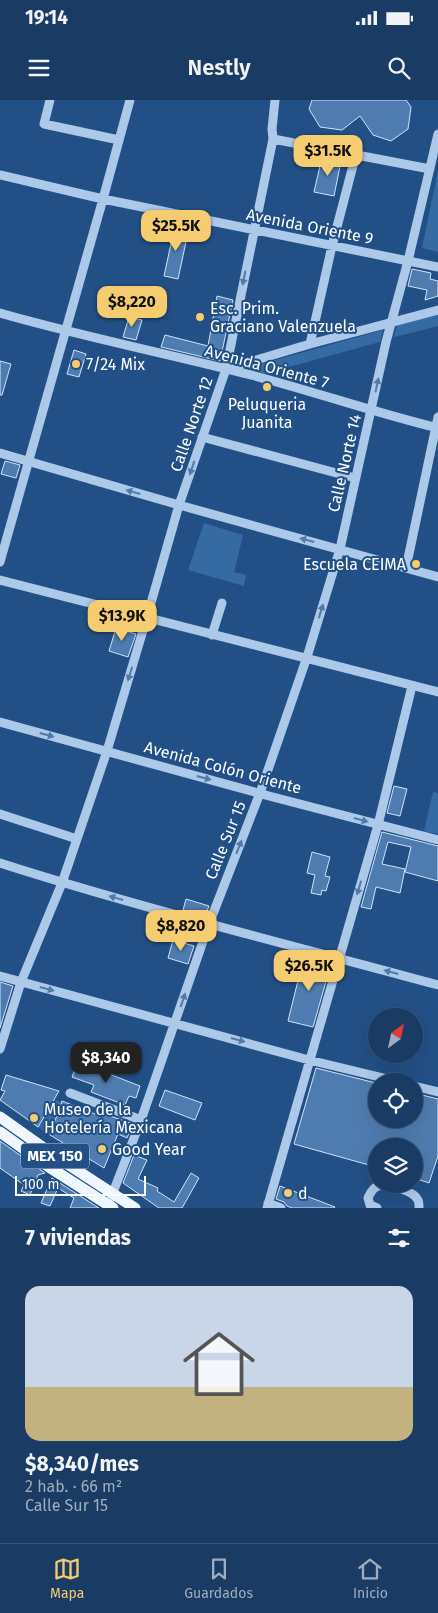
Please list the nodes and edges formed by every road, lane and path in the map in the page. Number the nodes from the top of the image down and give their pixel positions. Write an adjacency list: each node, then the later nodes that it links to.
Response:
1 (50, 100): 6 (street)
2 (130, 100): 6 (street)
3 (275, 100): 5 (street, Calle Norte 12)
4 (438, 134): 8 (street, Calle Norte 14)
5 (273, 139): 7 (street); 11 (street, Calle Norte 12)
6 (119, 140): 10 (street)
7 (356, 154): 8 (street); 12 (street)
8 (430, 169): 13 (street, Calle Norte 14)
9 (0, 176): 10 (street, Avenida Oriente 9)
10 (104, 200): 11 (street, Avenida Oriente 9); 18 (street)
11 (254, 230): 12 (street, Avenida Oriente 9); 20 (street, Calle Norte 12, one-way to 20)
12 (332, 246): 13 (street, Avenida Oriente 9); 19 (street)
13 (408, 261): 14 (street, Avenida Oriente 9); 17 (street, Calle Norte 14)
14 (438, 268)
15 (438, 310): 17 (street)
16 (0, 313): 18 (street, Avenida Oriente 7)
17 (392, 323): 19 (street); 21 (street, Calle Norte 14, one-way to 17)
18 (66, 331): 20 (street, Avenida Oriente 7); 26 (street)
19 (310, 344): 20 (street)
20 (226, 369): 21 (street, Avenida Oriente 7); 24 (street, Calle Norte 12)
21 (371, 411): 23 (street, Avenida Oriente 7); 27 (street, Calle Norte 14)
22 (438, 416): 23 (street)
23 (437, 427): 31 (street)
24 (202, 437): 27 (street); 28 (street, Calle Norte 12, one-way to 28)
25 (0, 453): 26 (street)
26 (29, 462): 28 (street, one-way to 26); 30 (street)
27 (355, 478): 29 (street, Calle Norte 14)
28 (179, 505): 29 (street, one-way to 28); 35 (street, Calle Norte 12)
29 (340, 549): 31 (street); 37 (street, Calle Norte 14, one-way to 29)
30 (0, 562)
31 (406, 568): 32 (street)
32 (438, 576)
33 (0, 580): 35 (street)
34 (222, 603): 36 (street)
35 (147, 617): 36 (street); 41 (street, Calle Norte 12, one-way to 41)
36 (212, 635): 37 (street)
37 (307, 657): 38 (street); 42 (street, Calle Norte 14)
38 (412, 686): 39 (street); 44 (street)
39 (438, 692)
40 (0, 722): 41 (street, Avenida Colón Oriente, one-way to 41)
41 (107, 751): 42 (street, Avenida Colón Oriente, one-way to 42); 45 (street, Calle Norte 12)
42 (260, 793): 44 (street, Avenida Colón Oriente, one-way to 44); 49 (street, Calle Sur 15, one-way to 42)
43 (0, 814): 45 (street)
44 (378, 825): 46 (street, Avenida Colón Oriente); 50 (street, one-way to 50)
45 (77, 839): 48 (street, Calle Norte 12)
46 (438, 840)
47 (0, 863): 48 (street)
48 (62, 883): 49 (street, one-way to 48); 52 (street, Calle Norte 12)
49 (209, 924): 50 (street); 54 (street, Calle Sur 15, one-way to 49)
50 (339, 958): 53 (street, one-way to 50); 56 (street)
51 (0, 976): 52 (street)
52 (21, 982): 54 (street, one-way to 54); 55 (street, Calle Norte 12)
53 (438, 984)
54 (175, 1023): 56 (street, one-way to 56); 62 (street, Calle Sur 15)
55 (0, 1049)
56 (309, 1060): 57 (street); 65 (street)
57 (368, 1074)
58 (423, 1088): 59 (street)
59 (438, 1092)
60 (70, 1093): 62 (street)
61 (0, 1117): 64 (main road, MEX 150)
62 (141, 1120): 64 (street, Calle Sur 15)
63 (0, 1132): 64 (main road, MEX 150)
64 (110, 1203): 66 (main road, MEX 150)
65 (268, 1206): 67 (street)
66 (135, 1208)
67 (280, 1208)
68 (377, 1208): 69 (street)
69 (419, 1208)

